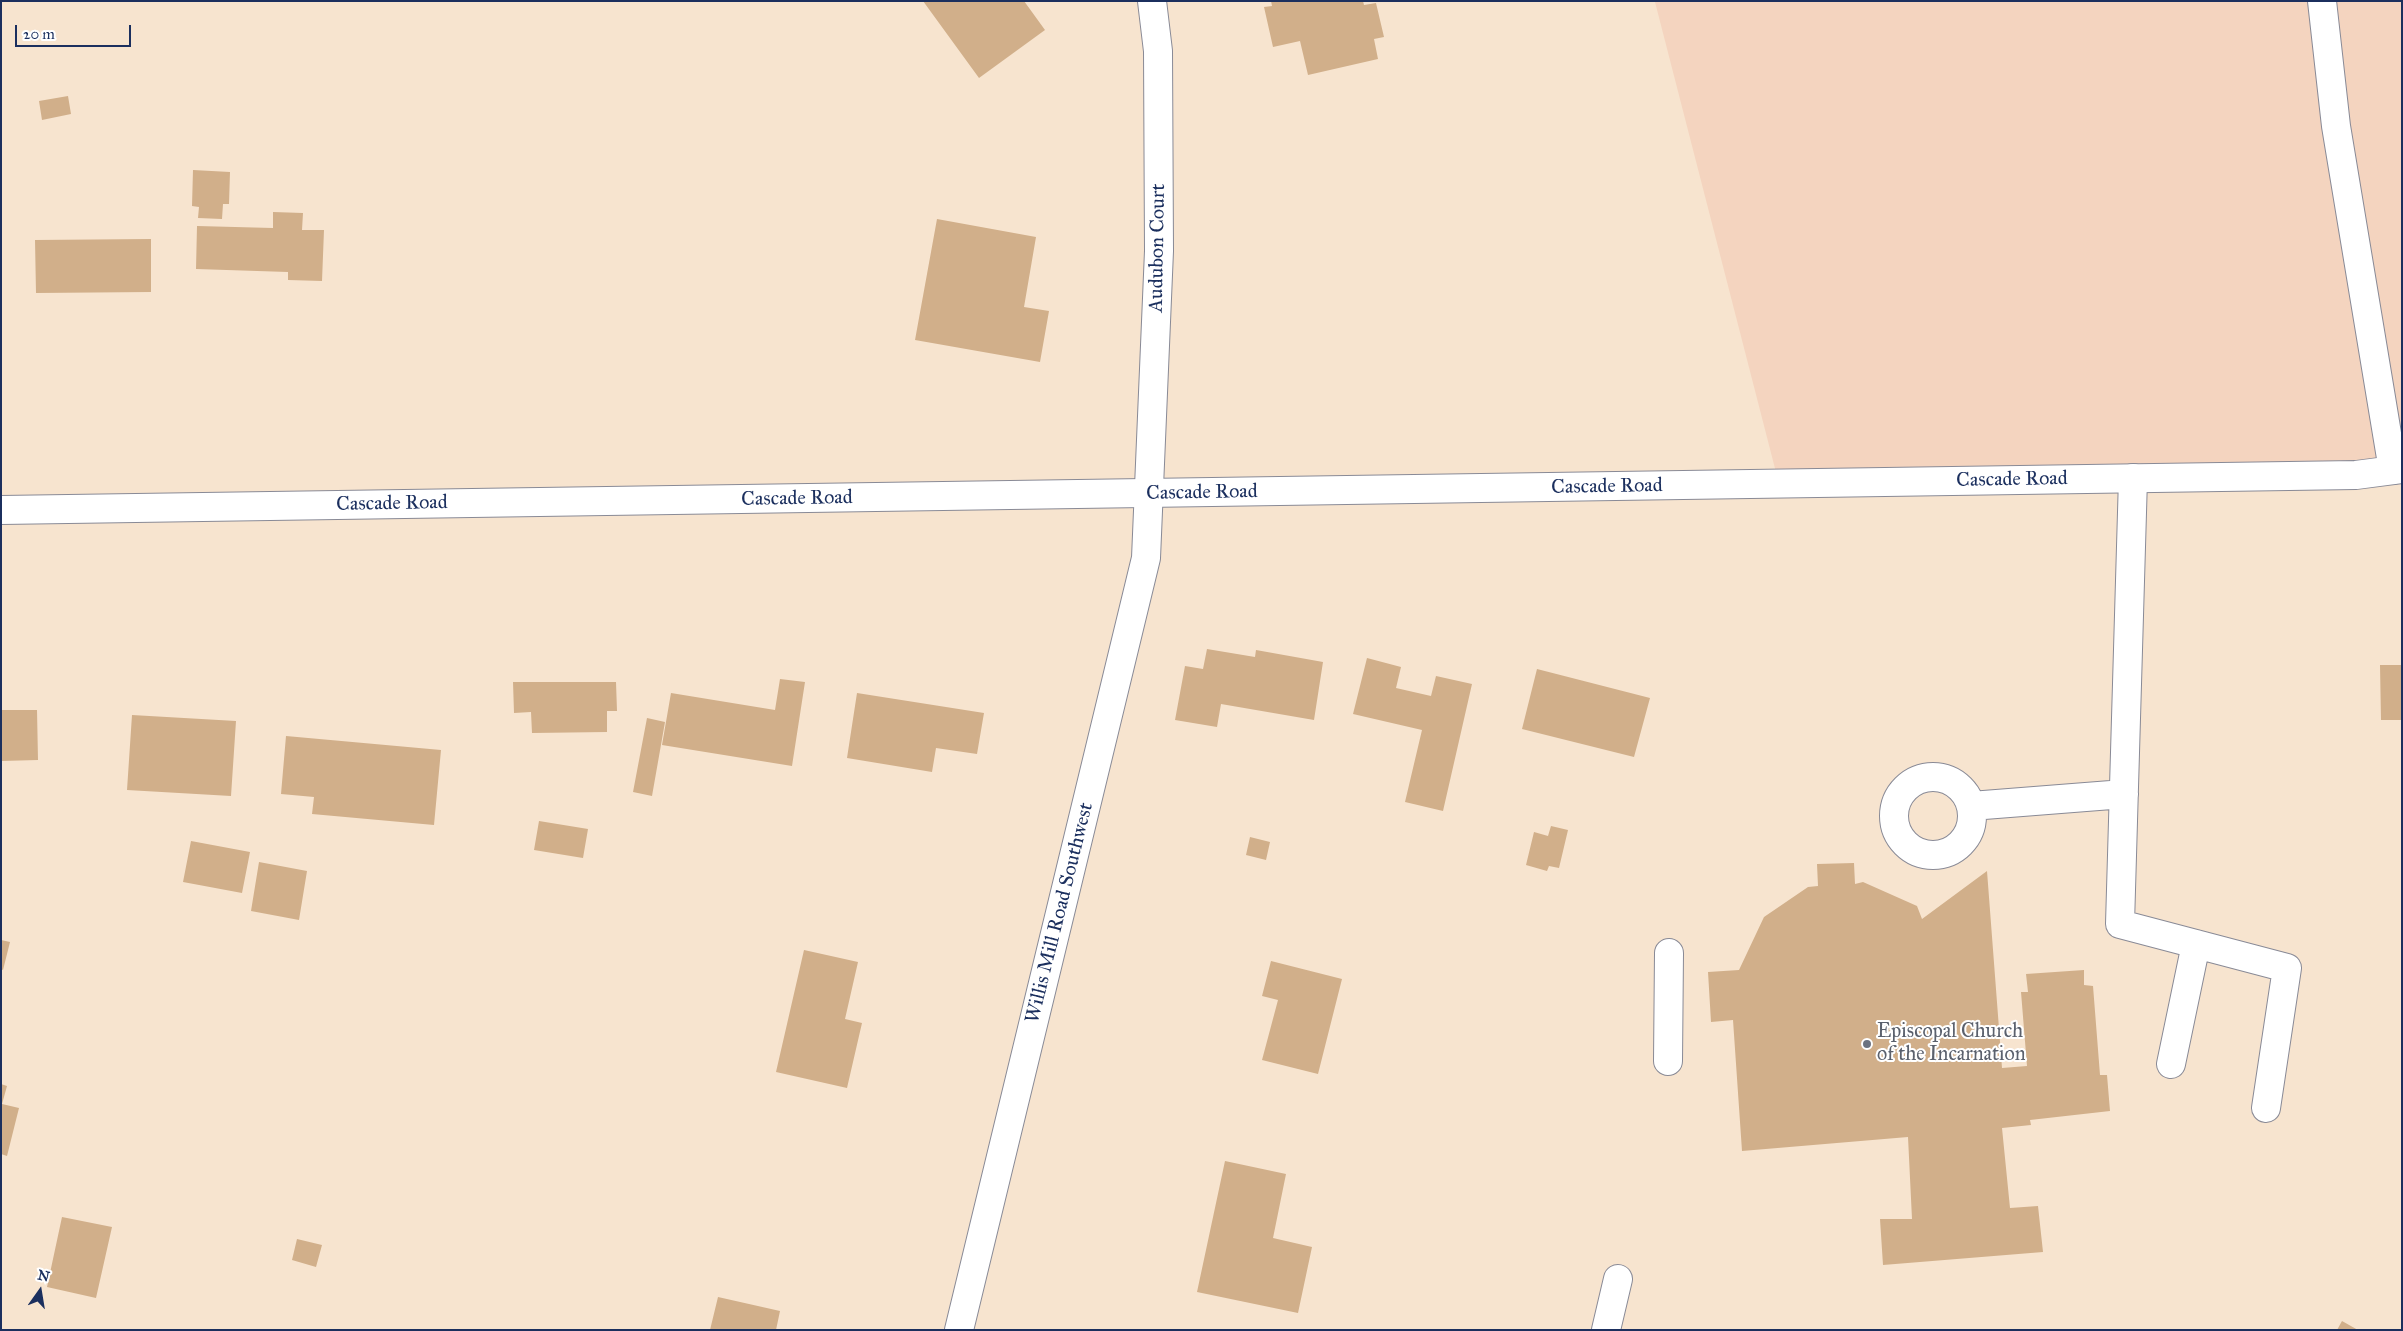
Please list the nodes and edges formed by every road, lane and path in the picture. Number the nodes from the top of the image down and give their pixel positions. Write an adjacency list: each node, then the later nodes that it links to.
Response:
1 (1152, 1): 5 (main road, Audubon Court)
2 (2322, 1): 3 (main road)
3 (2397, 469): 4 (main road, Cascade Road)
4 (2134, 478): 5 (main road, Cascade Road); 7 (main road)
5 (1150, 494): 6 (main road, Cascade Road); 15 (main road, Willis Mill Road Southwest)
6 (1, 510)
7 (2124, 794): 8 (main road); 9 (main road)
8 (1971, 806)
9 (2196, 944): 12 (main road); 13 (main road)
10 (1669, 953): 11 (main road)
11 (1668, 1061)
12 (2171, 1064)
13 (2266, 1108)
14 (1618, 1278): 16 (main road)
15 (959, 1330)
16 (1606, 1330)

